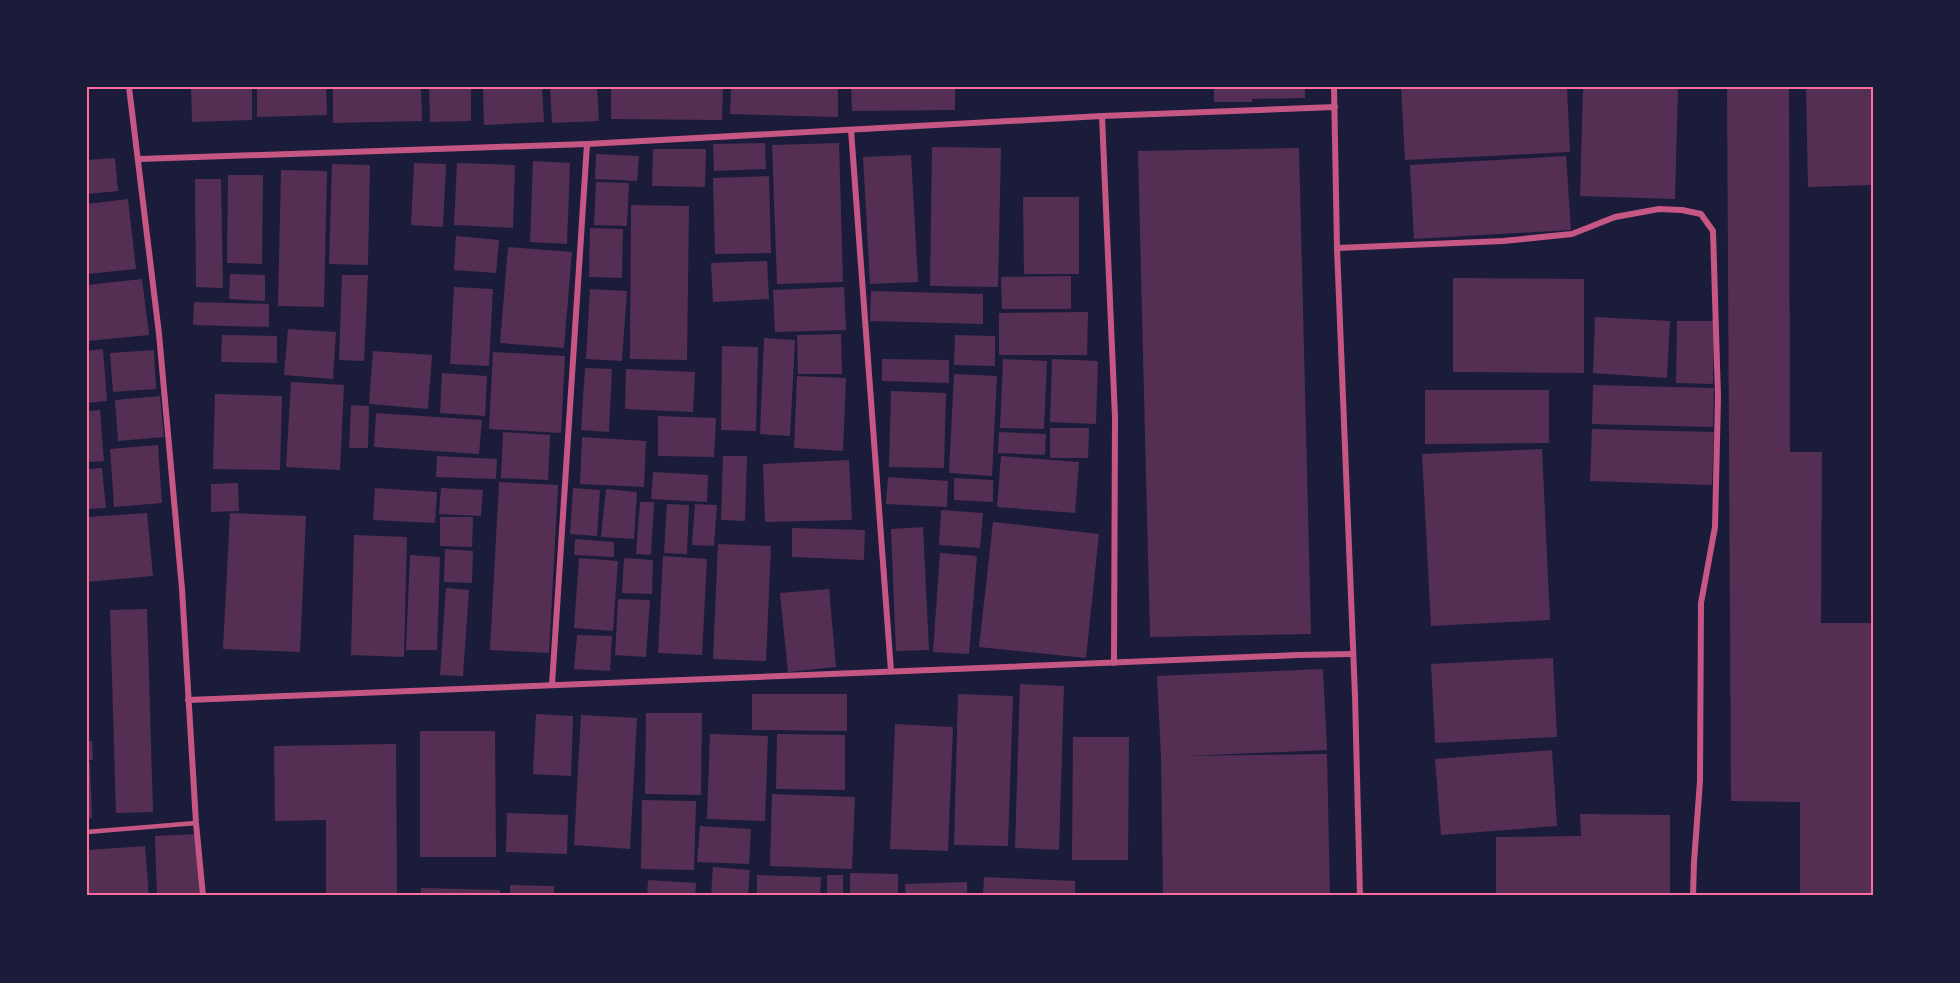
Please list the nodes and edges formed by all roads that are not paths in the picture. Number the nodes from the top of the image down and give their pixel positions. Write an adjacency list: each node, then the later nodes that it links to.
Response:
1 (129, 87): 7 (street)
2 (1334, 87): 3 (street)
3 (1335, 107): 4 (street); 8 (street)
4 (1102, 116): 5 (street); 10 (street)
5 (851, 130): 6 (street); 11 (street)
6 (587, 144): 7 (street); 12 (street)
7 (138, 159): 13 (street)
8 (1337, 248): 9 (street); 18 (street)
9 (1353, 654): 10 (street); 17 (street)
10 (1114, 663): 11 (street)
11 (891, 672): 12 (street)
12 (552, 685): 13 (street)
13 (188, 700): 14 (street)
14 (196, 823): 15 (lane); 16 (street)
15 (87, 832)
16 (204, 896)
17 (1360, 896)
18 (1693, 896)

